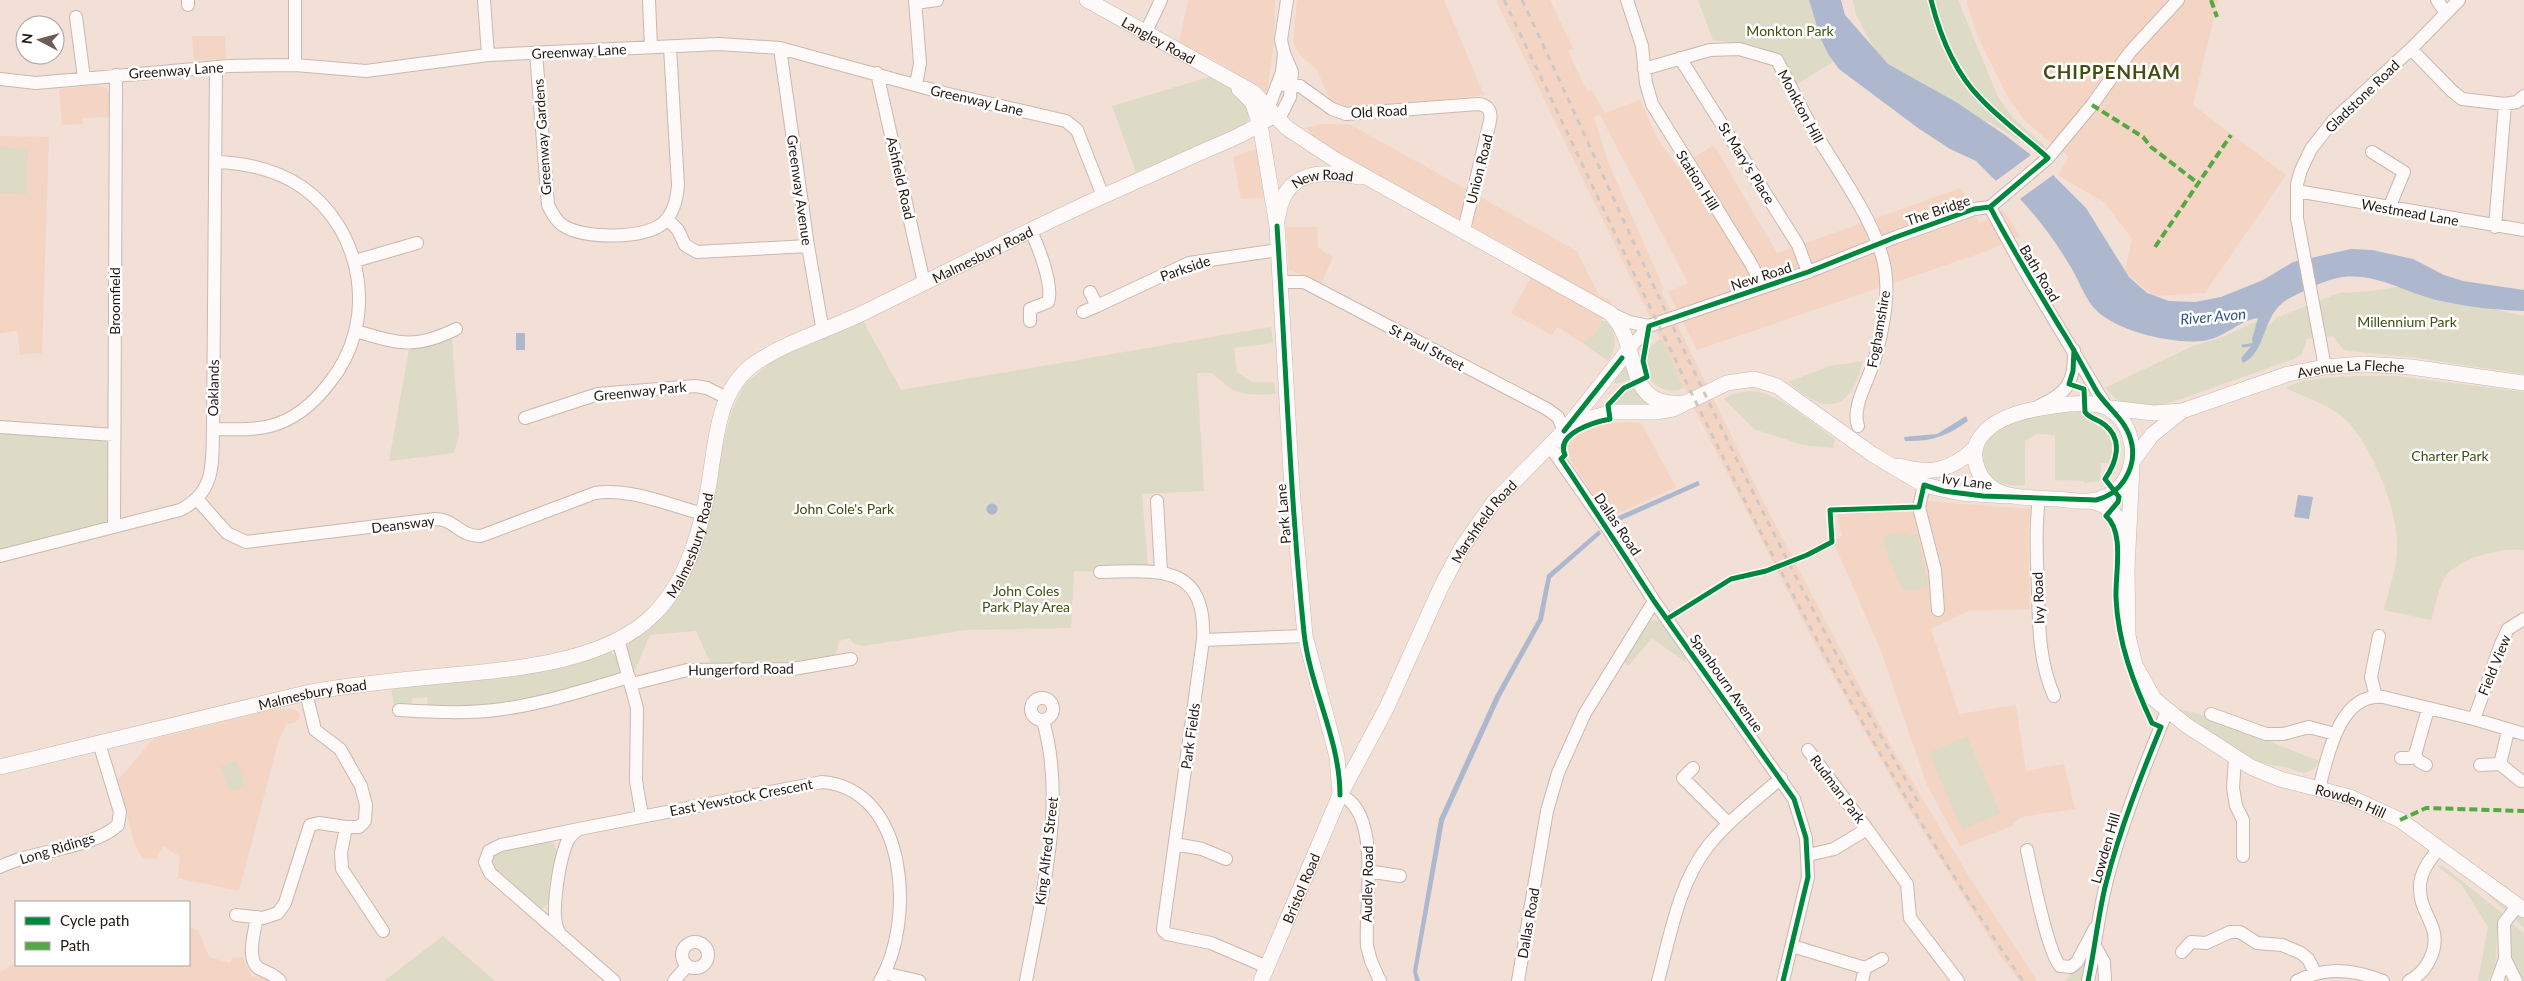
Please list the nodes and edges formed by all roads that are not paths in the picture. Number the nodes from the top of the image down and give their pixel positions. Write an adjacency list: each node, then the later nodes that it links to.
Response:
1 (295, 0): 24 (street)
2 (484, 0): 22 (street)
3 (649, 0): 17 (street)
4 (937, 0): 12 (street)
5 (1086, 0): 15 (main road, Langley Road)
6 (1161, 0): 15 (street)
7 (1286, 0): 21 (street)
8 (1628, 0): 26 (street, Station Hill)
9 (2178, 0): 45 (street, The Bridge)
10 (2437, 0): 13 (street)
11 (2459, 0): 13 (street, Gladstone Road)
12 (915, 2): 34 (street)
13 (2446, 13): 19 (street, Gladstone Road)
14 (76, 17): 29 (street)
15 (1145, 34): 31 (main road, Langley Road)
16 (670, 47): 17 (street, Greenway Lane); 18 (street, Greenway Lane); 47 (street)
17 (652, 48): 20 (street, Greenway Lane)
18 (780, 48): 27 (street, Greenway Lane); 55 (street, Greenway Avenue)
19 (2411, 50): 36 (street); 43 (street, Gladstone Road)
20 (536, 53): 22 (street, Greenway Lane); 47 (street, Greenway Gardens)
21 (1284, 53): 32 (street); 33 (street)
22 (488, 55): 24 (street, Greenway Lane)
23 (1680, 58): 26 (street, Monkton Hill); 54 (street, Monkton Hill); 58 (street, St Mary's Place)
24 (295, 66): 25 (street, Greenway Lane)
25 (216, 67): 28 (street, Greenway Lane); 41 (street, Oaklands)
26 (1644, 69): 61 (street, Station Hill)
27 (877, 73): 34 (street, Greenway Lane); 60 (street, Ashfield Road)
28 (116, 75): 29 (street, Greenway Lane); 87 (street, Broomfield)
29 (84, 78): 30 (street, Greenway Lane)
30 (0, 79)
31 (1231, 80): 38 (main road, Langley Road); 39 (main road, Langley Road)
32 (1278, 84): 33 (street, Old Road); 38 (street)
33 (1292, 84): 37 (street, Old Road); 38 (street)
34 (916, 85): 44 (street, Greenway Lane)
35 (2524, 96): 36 (street)
36 (2505, 104): 49 (street)
37 (1488, 107): 50 (street, Union Road)
38 (1273, 112): 39 (street); 42 (main road, New Road)
39 (1260, 124): 44 (main road, Malmesbury Road); 48 (main road, Park Lane)
40 (2372, 152): 46 (street)
41 (216, 162): 57 (street); 85 (street, Oaklands)
42 (1368, 179): 48 (main road, New Road); 50 (main road, New Road)
43 (2297, 191): 46 (street, Westmead Lane); 73 (street, Gladstone Road)
44 (1103, 196): 52 (main road, Malmesbury Road)
45 (1990, 207): 54 (street, The Bridge); 71 (street, Bath Road)
46 (2389, 208): 49 (street, Westmead Lane)
47 (667, 219): 55 (street)
48 (1277, 226): 56 (main road, Park Lane)
49 (2495, 227): 51 (street, Westmead Lane)
50 (1464, 230): 65 (main road, New Road)
51 (2524, 230)
52 (1031, 231): 60 (main road, Malmesbury Road); 66 (street)
53 (417, 243): 57 (street)
54 (1879, 244): 58 (street, New Road); 79 (street, Foghamshire)
55 (808, 246): 70 (street, Greenway Avenue)
56 (1278, 250): 59 (main road, Park Lane); 63 (street, Parkside)
57 (355, 261): 69 (street)
58 (1808, 272): 61 (street, New Road)
59 (1280, 282): 86 (street, St Paul Street); 107 (main road, Park Lane)
60 (924, 283): 70 (main road, Malmesbury Road)
61 (1763, 286): 67 (street, New Road)
62 (1090, 292): 63 (street)
63 (1097, 306): 64 (street, Parkside)
64 (1083, 312)
65 (1610, 313): 67 (street, New Road); 72 (main road, New Road)
66 (1030, 321)
67 (1650, 326): 72 (street, Marshfield Road)
68 (456, 329): 69 (street)
69 (356, 331): 85 (street)
70 (823, 332): 75 (main road, Malmesbury Road)
71 (2074, 350): 77 (street, Bath Road); 80 (street)
72 (1626, 353): 76 (main road, Ivy Lane); 86 (main road, Marshfield Road)
73 (2325, 367): 74 (main road, Avenue La Fleche); 78 (main road, Avenue La Fleche)
74 (2524, 383)
75 (727, 398): 82 (street, Greenway Park); 98 (main road, Malmesbury Road)
76 (1684, 403): 86 (main road, Ivy Lane); 90 (main road, Ivy Lane)
77 (2108, 407): 78 (main road, Avenue La Fleche); 80 (main road); 91 (main road)
78 (2182, 411): 91 (main road, Avenue La Fleche)
79 (1856, 412): 81 (street); 83 (street, Foghamshire)
80 (2020, 414): 89 (main road)
81 (1843, 417)
82 (525, 418)
83 (1858, 426)
84 (0, 427): 87 (street)
85 (213, 429): 95 (street, Oaklands)
86 (1564, 430): 88 (main road, Marshfield Road)
87 (114, 434): 99 (street, Broomfield)
88 (1549, 445): 104 (street, Dallas Road); 127 (main road, Marshfield Road)
89 (1975, 448): 90 (main road, Ivy Lane); 93 (main road)
90 (1881, 459): 92 (main road, Ivy Lane)
91 (2132, 465): 97 (main road); 100 (main road)
92 (1924, 486): 93 (main road, Ivy Lane); 105 (street)
93 (2008, 496): 94 (main road)
94 (2039, 498): 97 (main road); 114 (street, Ivy Road)
95 (197, 499): 98 (street, Deansway); 99 (street)
96 (1157, 501): 102 (street)
97 (2085, 501): 100 (main road)
98 (703, 514): 109 (main road, Malmesbury Road)
99 (114, 528): 101 (street)
100 (2128, 538): 118 (main road)
101 (0, 556)
102 (1161, 571): 103 (street); 110 (street, Park Fields)
103 (1100, 572)
104 (1654, 601): 137 (street, Spanbourn Avenue); 178 (street, Dallas Road)
105 (1938, 610)
106 (2524, 619): 120 (street, Field View)
107 (1305, 636): 110 (street); 126 (main road, Park Lane)
108 (2378, 636): 115 (street)
109 (618, 638): 112 (street); 113 (main road, Malmesbury Road)
110 (1203, 640): 146 (street, Park Fields)
111 (851, 659): 112 (street, Hungerford Road)
112 (630, 680): 117 (street); 141 (street)
113 (306, 693): 125 (main road, Malmesbury Road); 143 (street)
114 (2054, 696)
115 (2376, 697): 116 (street); 123 (street)
116 (2428, 709): 120 (street); 129 (street)
117 (400, 710)
118 (2167, 711): 131 (main road, Rowden Hill); 158 (street, Lowden Hill)
119 (2211, 714): 123 (street)
120 (2474, 719): 122 (street)
121 (1044, 721): 175 (street, King Alfred Street)
122 (2508, 730): 124 (street); 132 (street)
123 (2335, 734): 139 (street)
124 (2524, 734)
125 (99, 744): 135 (main road, Malmesbury Road); 152 (street, Long Ridings)
126 (1334, 744): 127 (main road); 140 (main road, Park Lane)
127 (1366, 748): 140 (main road, Marshfield Road)
128 (1808, 750): 145 (street, Rudman Park)
129 (2415, 755): 130 (street); 133 (street)
130 (2401, 758)
131 (2235, 759): 139 (main road, Rowden Hill); 150 (street)
132 (2500, 764): 134 (street); 138 (street)
133 (2426, 765)
134 (2480, 765)
135 (0, 767)
136 (1693, 768): 142 (street)
137 (1781, 778): 142 (street); 149 (street, Spanbourn Avenue)
138 (2520, 781)
139 (2319, 789): 147 (main road, Rowden Hill)
140 (1340, 795): 153 (street, Audley Road); 167 (main road, Bristol Road)
141 (642, 816): 144 (street, East Yewstock Crescent); 170 (street, East Yewstock Crescent)
142 (1728, 824): 179 (street)
143 (346, 827): 157 (street); 159 (street)
144 (578, 828): 160 (street); 160 (street, East Yewstock Crescent)
145 (1867, 829): 149 (street, Rudman Park); 182 (street, Rudman Park)
146 (1175, 844): 151 (street); 167 (street, Park Fields)
147 (2440, 848): 155 (main road, Rowden Hill); 187 (street)
148 (2027, 850): 158 (street)
149 (1808, 855): 162 (street, Spanbourn Avenue)
150 (2243, 856)
151 (1226, 859)
152 (0, 867)
153 (1367, 871): 154 (street); 177 (street, Audley Road)
154 (1400, 876)
155 (2521, 907): 165 (street)
156 (236, 915): 157 (street)
157 (257, 917): 171 (street)
158 (2097, 923): 163 (street, Lowden Hill)
159 (383, 931)
160 (560, 934): 172 (street)
161 (2185, 943): 169 (street)
162 (1792, 946): 168 (street); 180 (street, Spanbourn Avenue)
163 (2096, 948): 183 (street, Lowden Hill); 184 (street)
164 (1882, 959): 168 (street)
165 (2505, 959): 188 (street); 189 (street)
166 (687, 966): 173 (street)
167 (1267, 967): 176 (main road, Bristol Road)
168 (1865, 968): 181 (street)
169 (2316, 974): 185 (street); 186 (street)
170 (882, 977): 174 (street)
171 (280, 981)
172 (614, 981)
173 (674, 981)
174 (919, 981)
175 (1026, 981)
176 (1261, 981)
177 (1380, 981)
178 (1518, 981)
179 (1658, 981)
180 (1783, 981)
181 (1862, 981)
182 (1958, 981)
183 (2088, 981)
184 (2105, 981)
185 (2297, 981)
186 (2382, 981)
187 (2409, 981)
188 (2497, 981)
189 (2516, 981)

